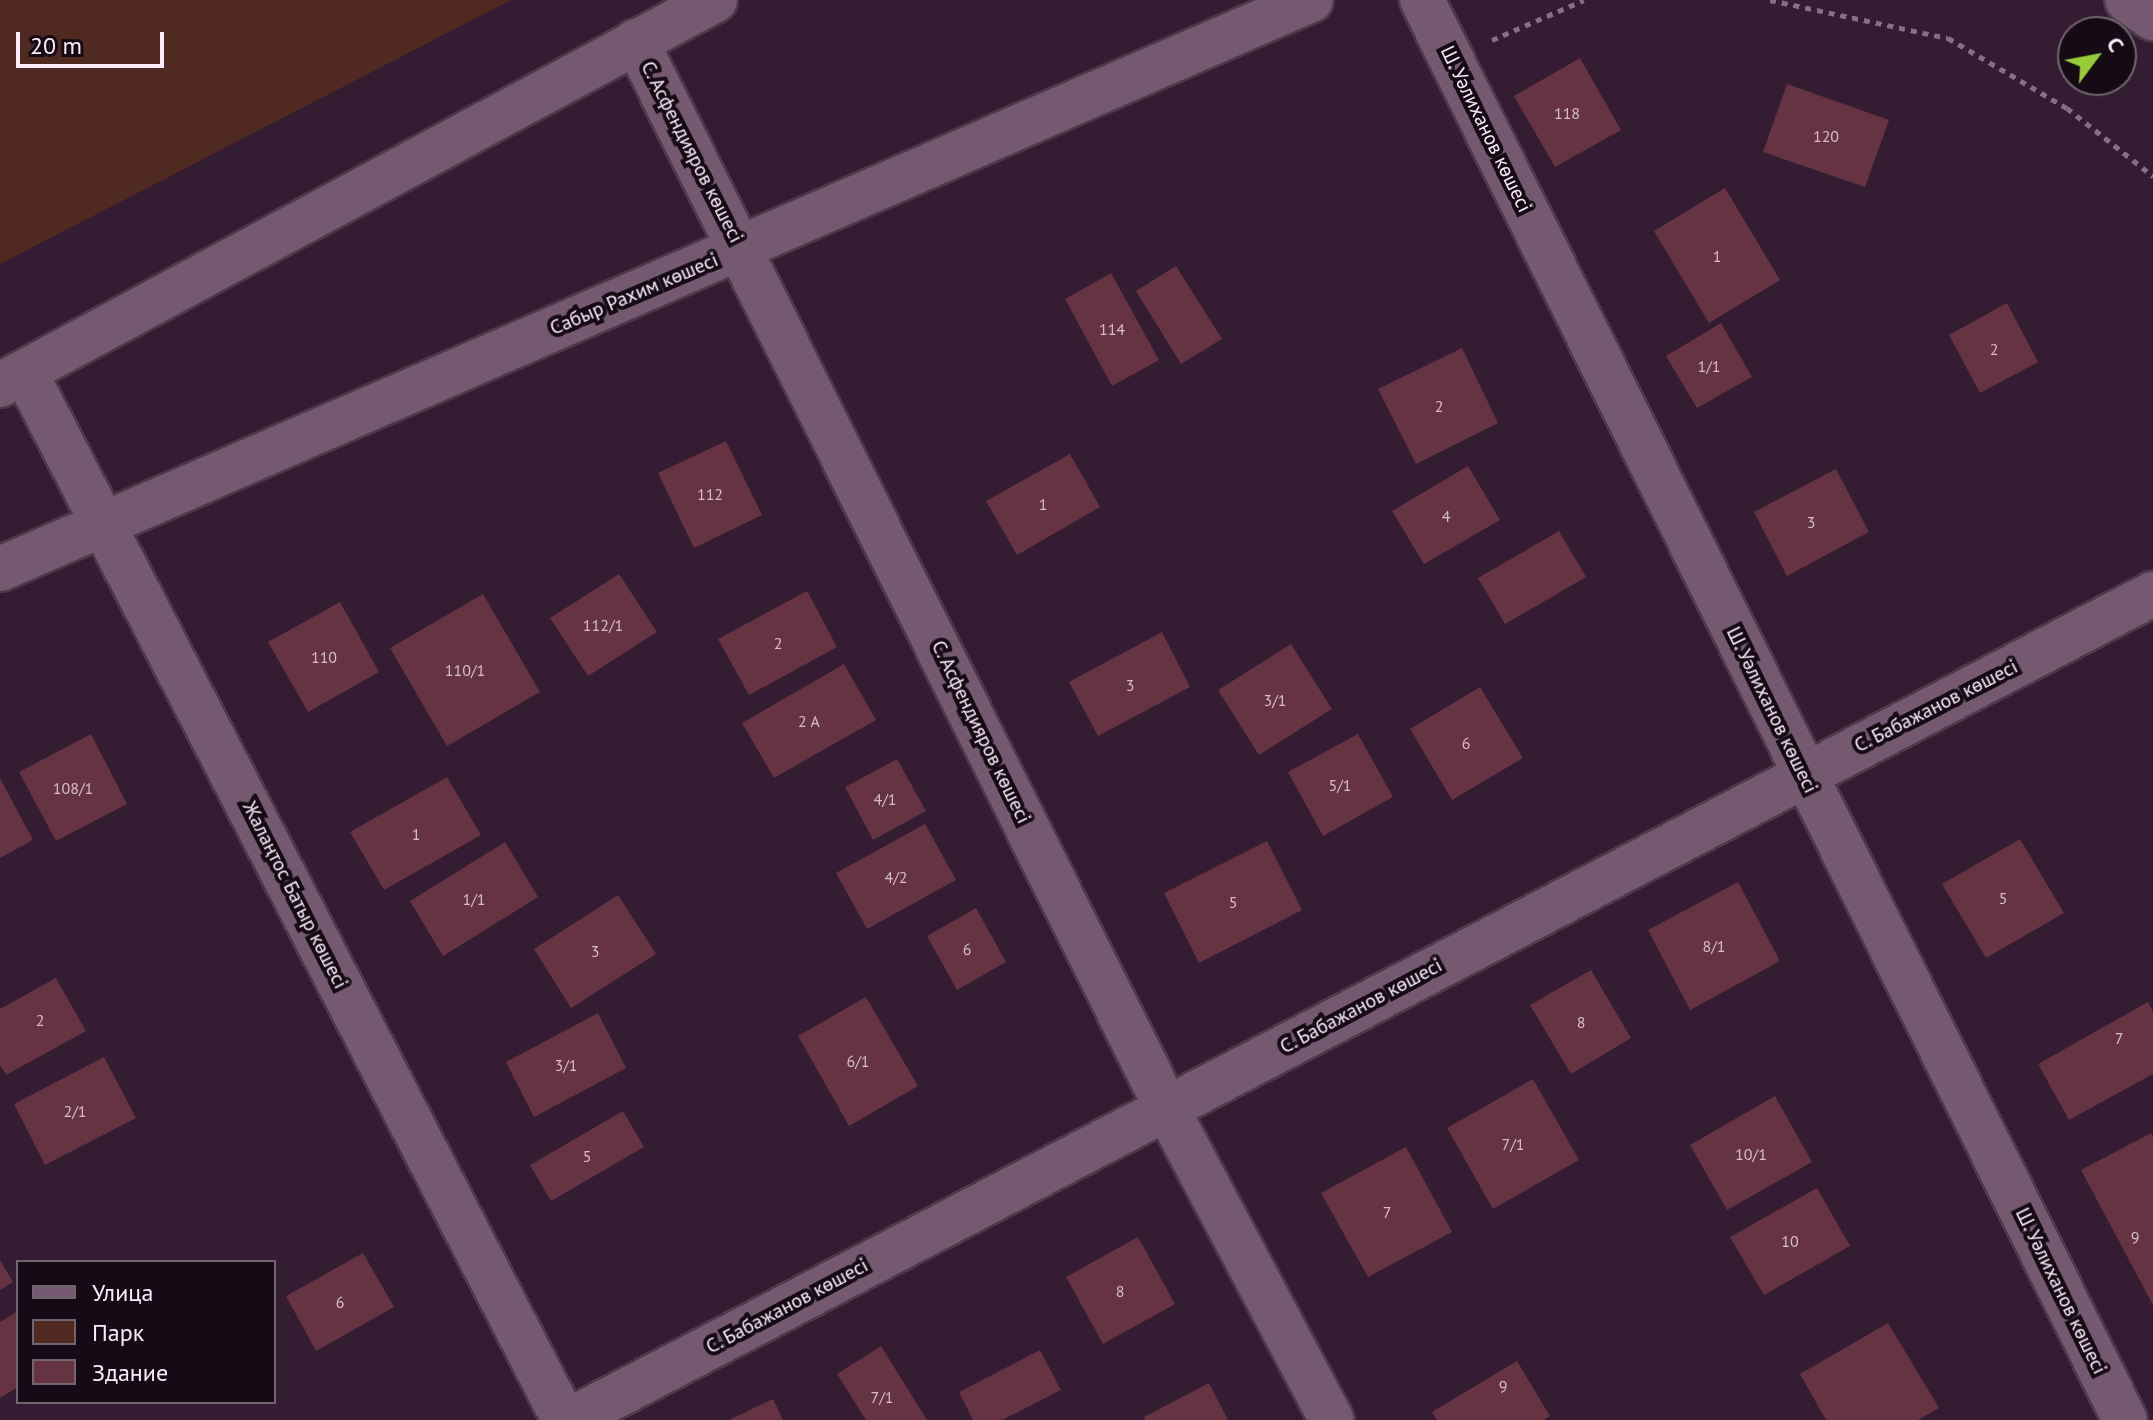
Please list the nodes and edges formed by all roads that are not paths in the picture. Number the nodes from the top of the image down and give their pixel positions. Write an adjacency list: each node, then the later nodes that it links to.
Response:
1 (715, 0): 6 (street)
2 (1311, 0): 7 (street, Сабыр Рахим көшесі)
3 (1422, 0): 12 (street, Ш. Уәлиханов көшесі)
4 (2127, 0): 5 (street)
5 (2153, 18)
6 (636, 41): 7 (street, С. Асфендияров көшесі); 8 (street)
7 (741, 247): 9 (street, Сабыр Рахим көшесі); 13 (street, С. Асфендияров көшесі)
8 (12, 378): 9 (street, Жалаңтос Батыр көшесі)
9 (104, 522): 10 (street, Сабыр Рахим көшесі); 14 (street, Жалаңтос Батыр көшесі)
10 (0, 569)
11 (2153, 594): 12 (street, С. Бабажанов көшесі)
12 (1804, 774): 13 (street, С. Бабажанов көшесі); 17 (street, Ш. Уәлиханов көшесі)
13 (1166, 1107): 15 (street, С. Бабажанов көшесі); 16 (street, С. Асфендияров көшесі)
14 (564, 1420)
15 (570, 1420)
16 (1332, 1420)
17 (2125, 1420)

